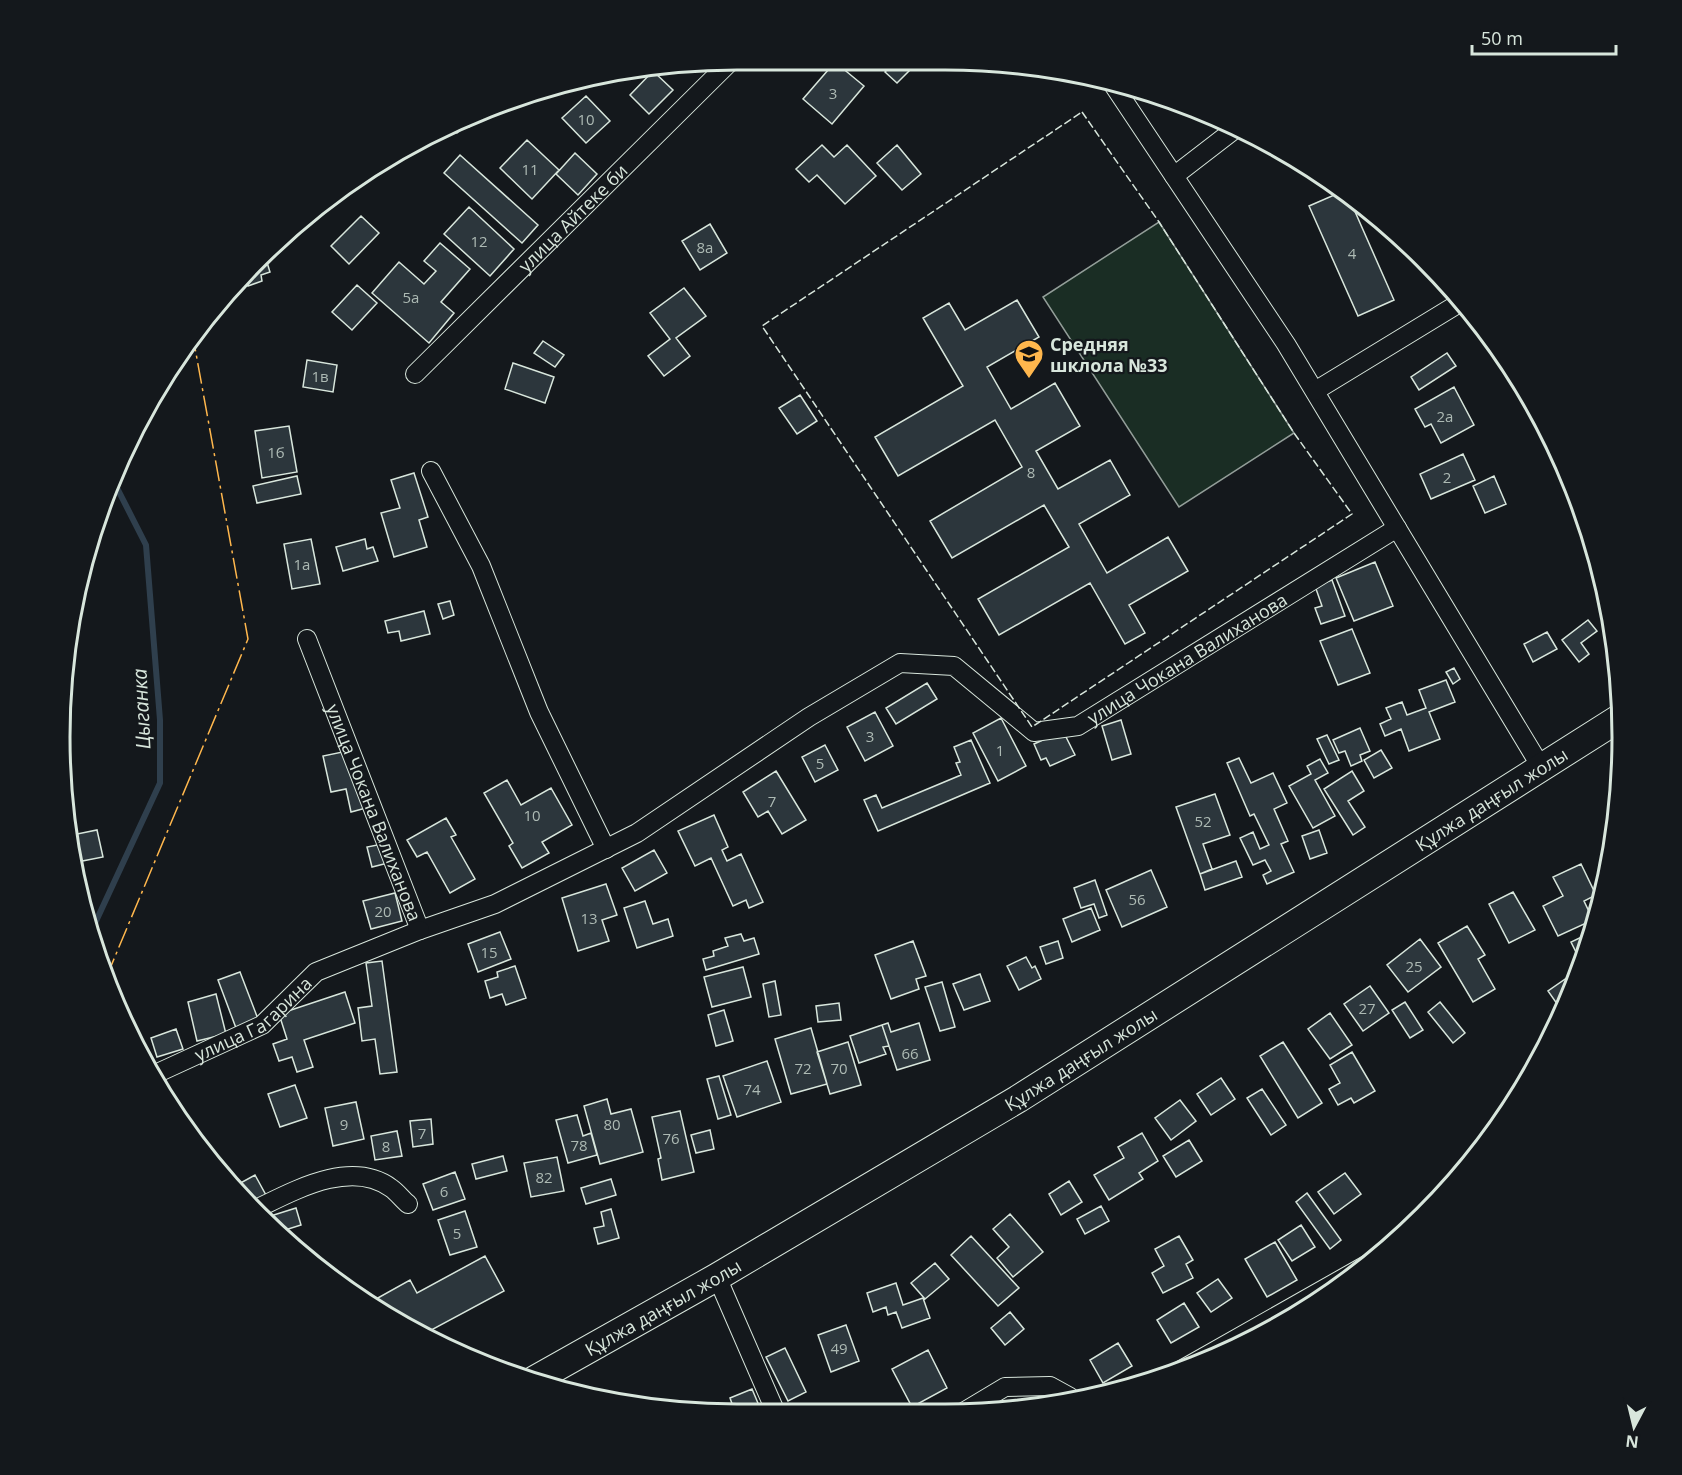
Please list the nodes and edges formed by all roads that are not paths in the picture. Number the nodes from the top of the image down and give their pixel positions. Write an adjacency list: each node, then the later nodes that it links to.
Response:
1 (721, 71): 6 (street, улица Айтеке би)
2 (1120, 94): 4 (street)
3 (1229, 134): 4 (street)
4 (1174, 176): 7 (street)
5 (1453, 307): 7 (street)
6 (415, 374)
7 (1314, 392): 9 (street)
8 (431, 471): 13 (street)
9 (1397, 528): 12 (street); 13 (street, улица Чокана Валиханова)
10 (307, 639): 14 (street, улица Чокана Валиханова)
11 (1611, 723): 12 (main road, Құлжа даңғыл жолы)
12 (1541, 767): 18 (main road, Құлжа даңғыл жолы)
13 (606, 849): 14 (street, улица Чокана Валиханова)
14 (420, 930): 15 (street, улица Гагарина)
15 (160, 1072)
16 (408, 1204): 17 (street)
17 (263, 1206)
18 (717, 1277): 19 (main road, Құлжа даңғыл жолы); 22 (street)
19 (543, 1375)
20 (1064, 1394): 21 (street)
21 (979, 1403)
22 (772, 1404)

